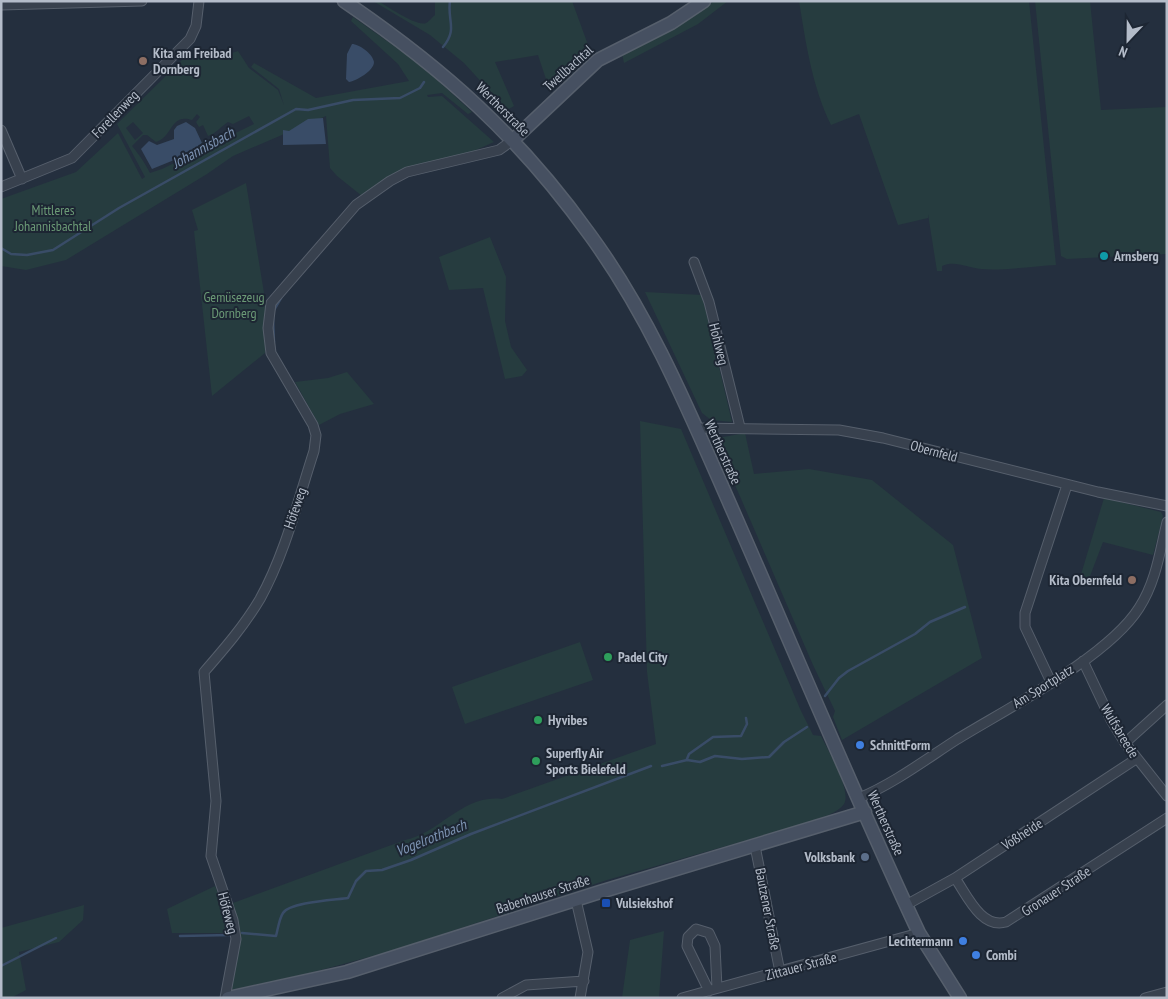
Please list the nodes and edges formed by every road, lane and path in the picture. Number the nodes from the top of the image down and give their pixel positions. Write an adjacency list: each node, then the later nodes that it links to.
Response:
1 (142, 1): 5 (street)
2 (199, 1): 9 (street, Forellenweg)
3 (344, 1): 8 (main road, Wertherstraße)
4 (704, 1): 8 (main road, Twellbachtal)
5 (79, 2): 6 (street)
6 (7, 4)
7 (1, 130): 9 (street)
8 (513, 140): 12 (main road, Wertherstraße); 35 (street, Höfeweg)
9 (22, 179): 10 (street, Forellenweg)
10 (1, 187)
11 (694, 262): 13 (street, Hohlweg)
12 (696, 428): 13 (street, Obernfeld); 23 (main road, Wertherstraße)
13 (740, 428): 14 (street, Obernfeld)
14 (1067, 485): 15 (street, Obernfeld); 18 (street)
15 (1167, 506)
16 (1167, 522): 17 (street, Am Sportplatz)
17 (1082, 661): 18 (street, Am Sportplatz); 20 (street, Wulfsbreede)
18 (1050, 682): 23 (street, Am Sportplatz)
19 (1167, 705): 20 (street)
20 (1125, 743): 21 (street, Wulfsbreede)
21 (1136, 760): 22 (street, Wulfsbreede); 27 (street, Voßheide)
22 (1167, 796)
23 (859, 798): 24 (main road, Wertherstraße)
24 (865, 812): 26 (main road, Babenhauser Straße); 29 (main road, Wertherstraße)
25 (1167, 818): 27 (street, Gronauer Straße)
26 (755, 846): 28 (main road, Babenhauser Straße); 31 (street, Bautzener Straße)
27 (955, 878): 29 (street, Voßheide)
28 (576, 900): 32 (street); 35 (main road, Babenhauser Straße)
29 (906, 905): 30 (main road, Wertherstraße)
30 (920, 933): 31 (street, Zittauer Straße); 39 (main road, Wertherstraße)
31 (780, 972): 33 (street, Zittauer Straße)
32 (584, 981): 36 (street); 37 (street)
33 (713, 990): 33 (street); 38 (street, Zittauer Straße)
34 (1167, 992): 40 (street)
35 (226, 998)
36 (502, 998)
37 (580, 998)
38 (682, 998)
39 (960, 998)
40 (1145, 998)

